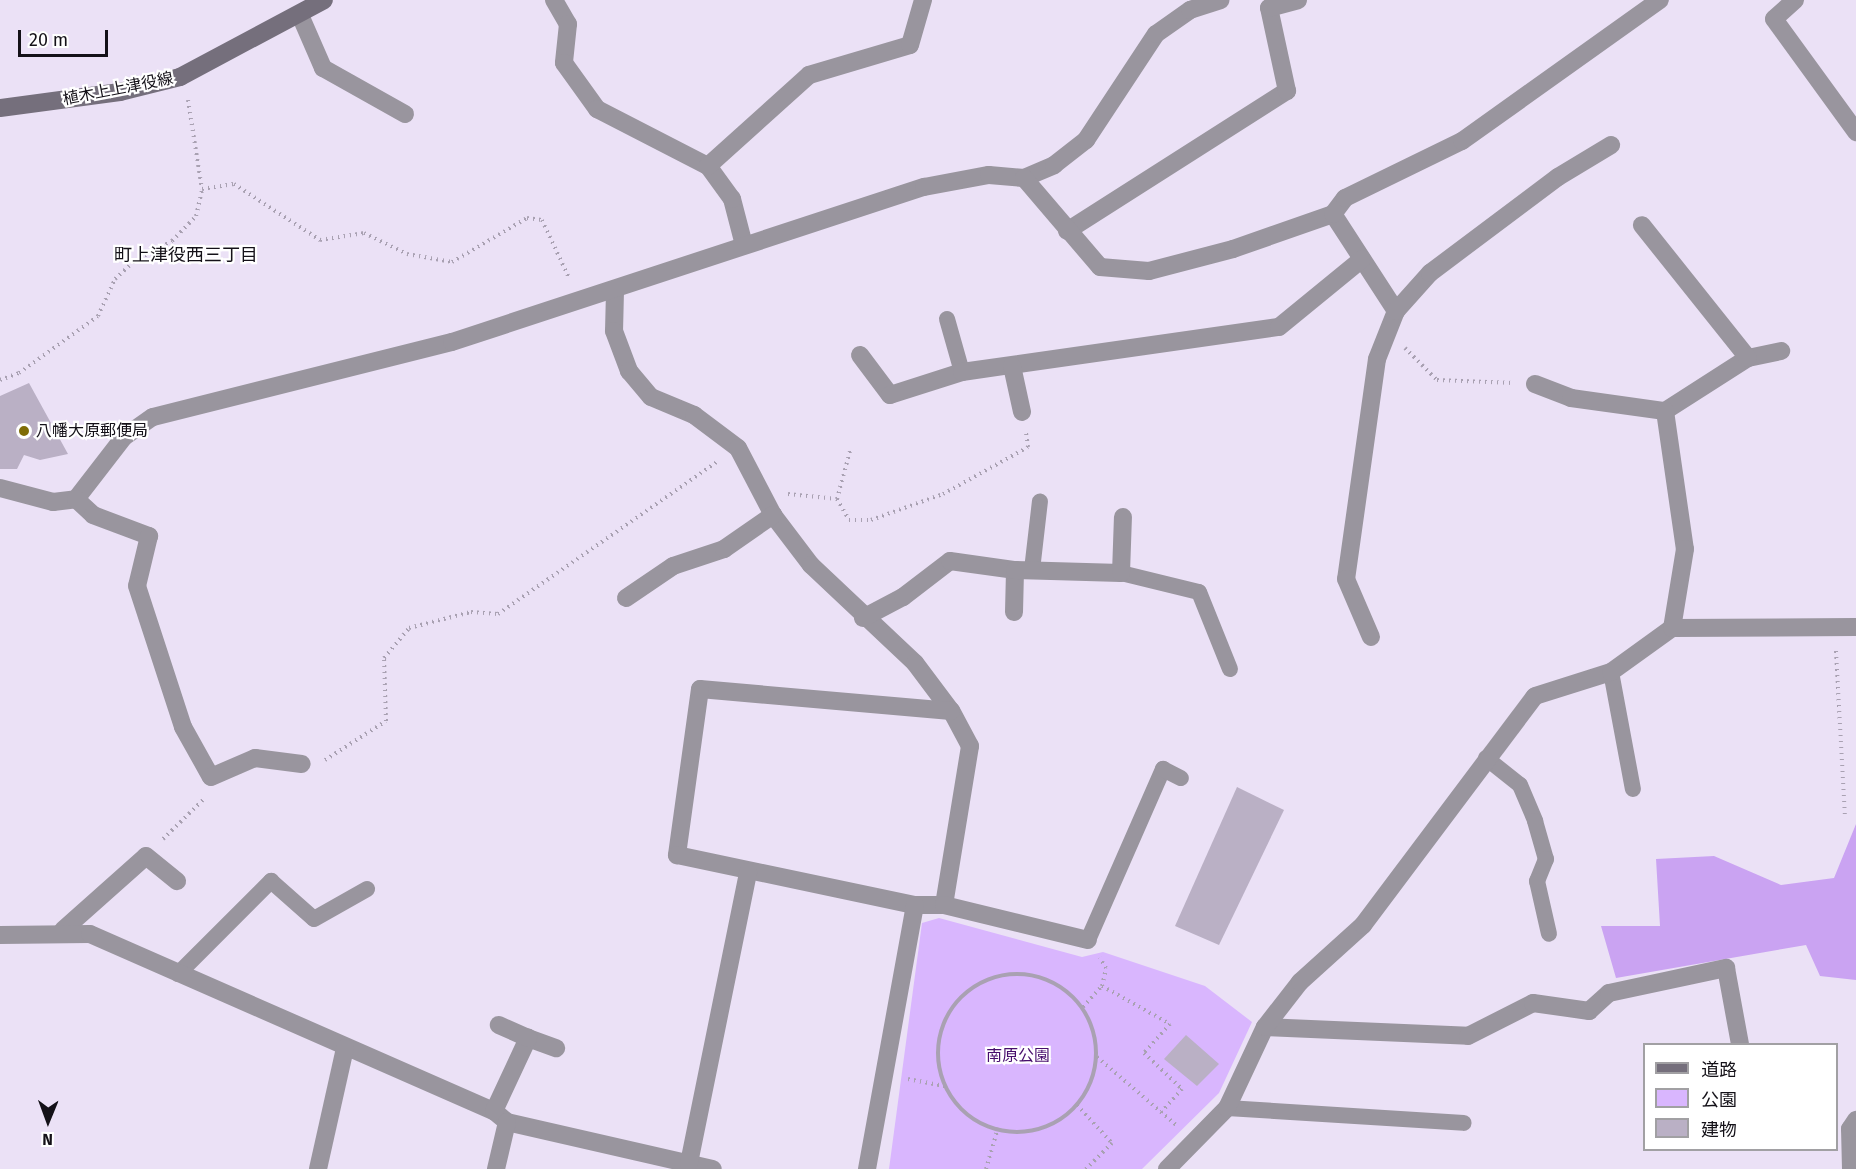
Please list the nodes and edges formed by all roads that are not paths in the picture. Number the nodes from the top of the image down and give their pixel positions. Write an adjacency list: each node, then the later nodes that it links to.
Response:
1 (324, 0): 9 (main road, 植木上上津役線)
2 (554, 0): 14 (street)
3 (923, 0): 14 (street)
4 (1220, 0): 15 (street)
5 (1298, 0): 8 (street)
6 (1660, 0): 16 (street)
7 (1795, 0): 12 (street)
8 (1265, 4): 18 (street)
9 (300, 15): 10 (main road, 植木上上津役線); 11 (street)
10 (0, 108)
11 (405, 114)
12 (1856, 132)
13 (1611, 145): 22 (street)
14 (708, 166): 19 (street)
15 (1024, 178): 18 (street); 19 (street)
16 (1333, 214): 18 (street); 20 (street)
17 (1642, 225): 26 (street)
18 (1067, 231)
19 (744, 245): 21 (street)
20 (1362, 259): 22 (street); 27 (street)
21 (615, 291): 33 (street); 35 (street)
22 (1396, 310): 44 (street)
23 (947, 319): 28 (lane)
24 (1781, 351): 26 (street)
25 (860, 355): 28 (street)
26 (1749, 358): 30 (street)
27 (1012, 366): 28 (street); 31 (street)
28 (962, 372)
29 (1535, 384): 30 (street)
30 (1665, 411): 43 (street)
31 (1022, 412)
32 (0, 488): 33 (street)
33 (76, 498): 49 (street)
34 (1040, 501): 37 (lane)
35 (773, 515): 39 (street); 41 (street)
36 (1123, 517): 38 (street)
37 (1023, 570): 38 (street); 40 (street); 41 (street)
38 (1121, 573): 45 (lane)
39 (626, 598)
40 (1014, 612)
41 (863, 618): 47 (street)
42 (1856, 627): 43 (street)
43 (1672, 628): 46 (street)
44 (1371, 637)
45 (1230, 669)
46 (1611, 672): 48 (street); 51 (lane)
47 (951, 711): 52 (street); 56 (street)
48 (1486, 758): 58 (lane); 63 (street)
49 (302, 764)
50 (1181, 778): 60 (lane)
51 (1633, 789)
52 (748, 872): 55 (street); 72 (street)
53 (177, 882): 57 (street)
54 (367, 889): 61 (lane)
55 (915, 905): 56 (street); 76 (street)
56 (944, 905): 60 (street)
57 (63, 930): 59 (street); 61 (street)
58 (1549, 934)
59 (0, 935)
60 (1088, 940)
61 (178, 974): 66 (street)
62 (499, 1025): 64 (street)
63 (1265, 1027): 65 (street); 68 (street)
64 (528, 1038): 67 (street); 69 (street)
65 (1740, 1043)
66 (345, 1048): 69 (street); 73 (street)
67 (556, 1048)
68 (1227, 1108): 71 (lane); 77 (street)
69 (500, 1116): 72 (street); 74 (street)
70 (1856, 1120): 78 (street)
71 (1464, 1123)
72 (689, 1163): 75 (street)
73 (318, 1169)
74 (495, 1169)
75 (712, 1169)
76 (867, 1169)
77 (1167, 1169)
78 (1851, 1169)

